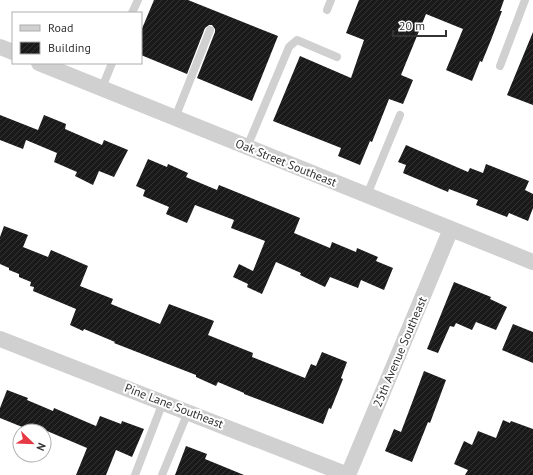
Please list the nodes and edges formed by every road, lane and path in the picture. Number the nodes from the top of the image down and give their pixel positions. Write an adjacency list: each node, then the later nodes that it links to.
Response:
1 (138, 0): 5 (lane)
2 (331, 0): 4 (lane)
3 (525, 0): 12 (lane)
4 (327, 10)
5 (132, 12)
6 (210, 30): 15 (lane)
7 (0, 47): 8 (street)
8 (12, 52)
9 (337, 57): 16 (lane)
10 (42, 64): 13 (street, Oak Street Southeast)
11 (112, 64): 13 (lane)
12 (500, 66)
13 (102, 88): 15 (street, Oak Street Southeast)
14 (400, 115): 17 (lane)
15 (175, 118): 16 (street, Oak Street Southeast)
16 (247, 147): 17 (street, Oak Street Southeast)
17 (367, 196): 18 (street, Oak Street Southeast)
18 (451, 229): 19 (street, Oak Street Southeast); 25 (street, 25th Avenue Southeast)
19 (533, 262)
20 (0, 339): 21 (street, Pine Lane Southeast)
21 (163, 402): 22 (street, Pine Lane Southeast); 23 (lane)
22 (188, 412): 24 (lane); 25 (street, Pine Lane Southeast)
23 (135, 475)
24 (162, 475)
25 (348, 475)

